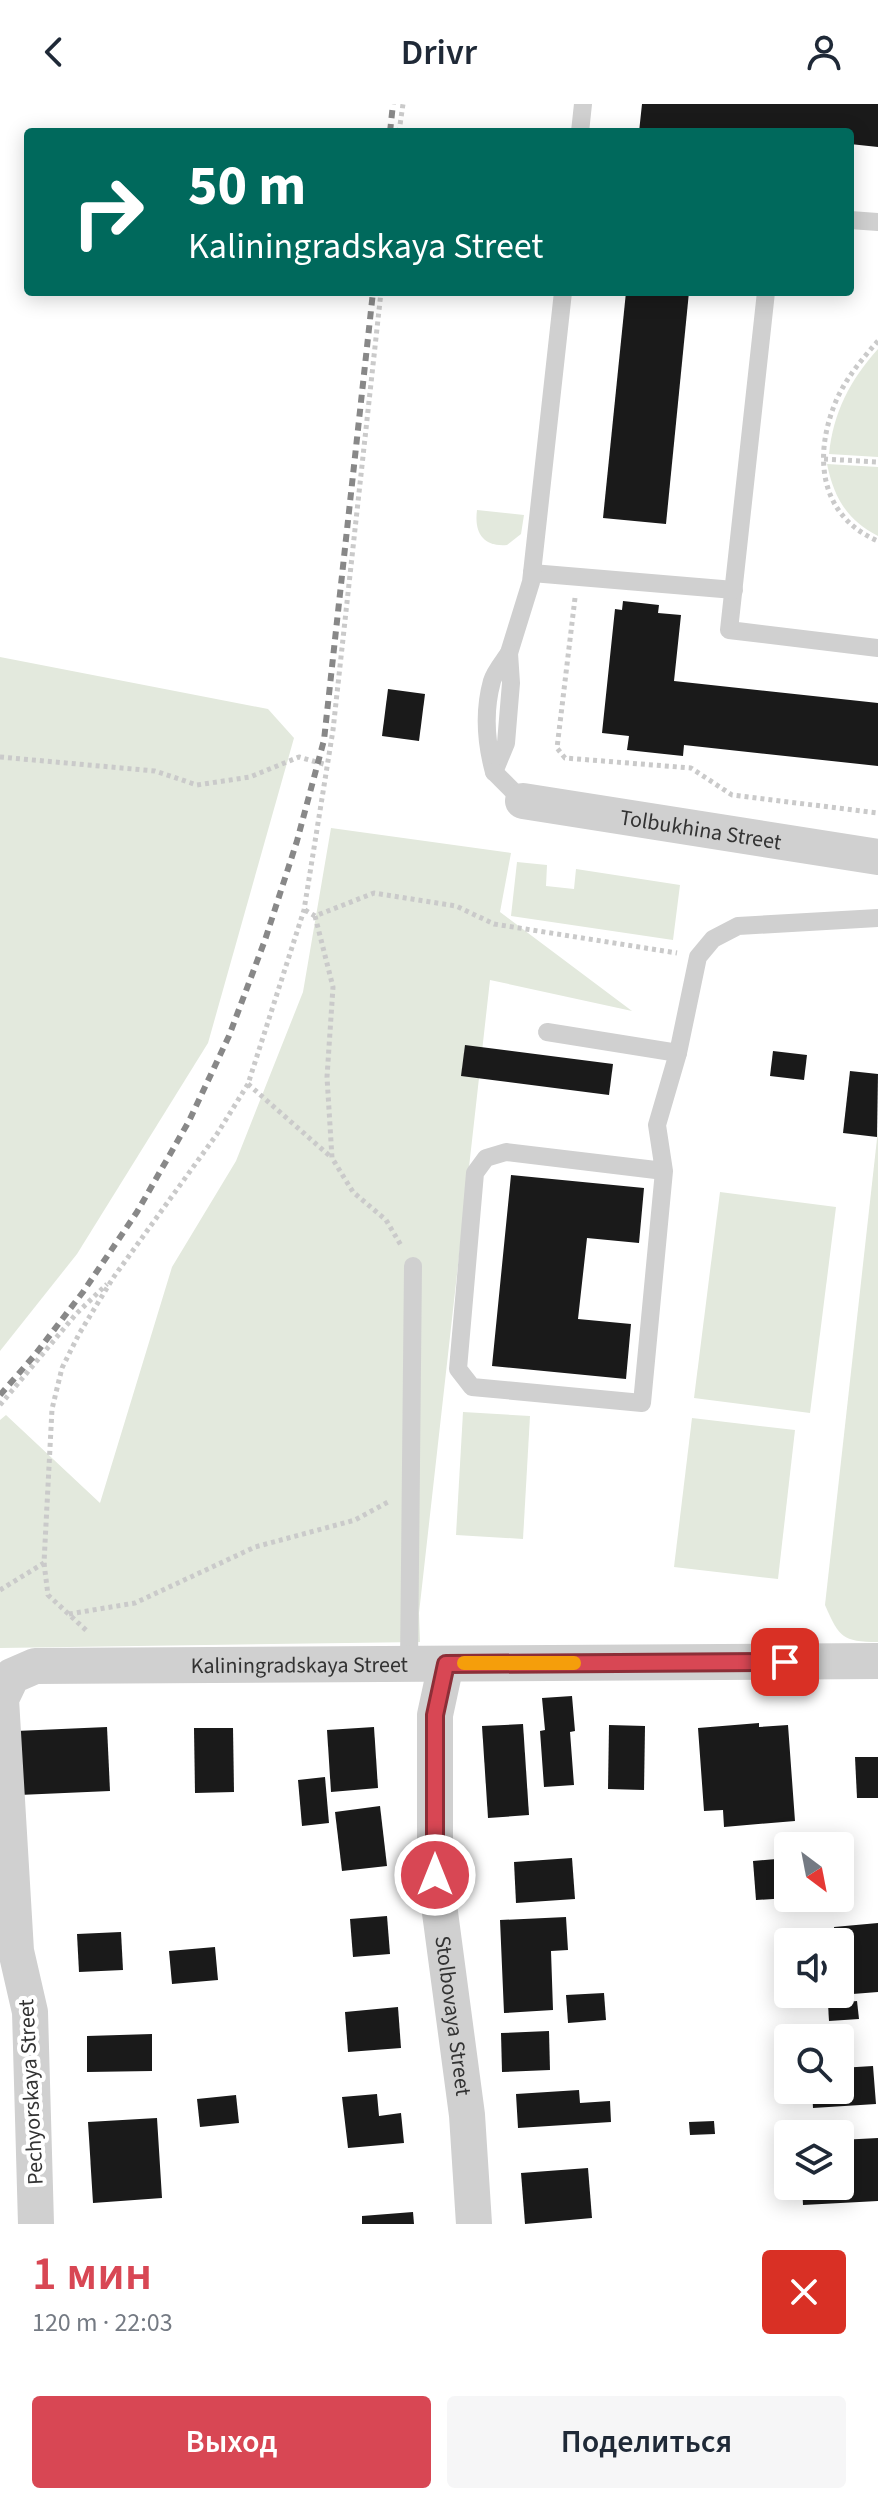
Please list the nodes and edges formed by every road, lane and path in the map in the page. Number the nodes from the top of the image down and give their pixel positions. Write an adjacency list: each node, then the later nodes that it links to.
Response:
1 (403, 104): 3 (path)
2 (583, 104): 4 (lane)
3 (400, 128)
4 (580, 128)
5 (854, 220): 6 (lane)
6 (878, 222)
7 (381, 296): 19 (path)
8 (563, 296): 14 (lane)
9 (766, 296): 16 (lane)
10 (878, 341): 11 (path)
11 (824, 459): 12 (path); 13 (path)
12 (878, 462)
13 (878, 541)
14 (532, 573): 15 (lane); 20 (lane)
15 (577, 576): 16 (lane); 21 (path)
16 (734, 590): 17 (lane)
17 (878, 648)
18 (0, 757): 19 (path)
19 (327, 765): 23 (path)
20 (523, 801): 22 (street, Tolbukhina Street)
21 (878, 813)
22 (878, 857)
23 (304, 910): 24 (path); 29 (path)
24 (315, 916): 26 (path); 30 (path)
25 (878, 918): 26 (lane)
26 (698, 957): 28 (lane)
27 (547, 1032): 28 (lane)
28 (678, 1053): 31 (lane)
29 (248, 1084): 30 (path); 33 (path)
30 (332, 1158): 32 (path)
31 (664, 1171): 31 (lane)
32 (413, 1266): 35 (lane)
33 (113, 1278): 34 (path); 36 (path)
34 (0, 1405)
35 (411, 1491): 38 (path); 40 (lane)
36 (44, 1563): 37 (path); 38 (path)
37 (0, 1590)
38 (69, 1614): 42 (path)
39 (878, 1661): 41 (street, Kaliningradskaya Street)
40 (409, 1664): 41 (street, Kaliningradskaya Street); 42 (street, Kaliningradskaya Street)
41 (446, 1664): 45 (street, Stolbovaya Street)
42 (126, 1667): 43 (street, Kaliningradskaya Street)
43 (12, 1676): 44 (street, Pechyorskaya Street)
44 (36, 2224)
45 (474, 2224)

